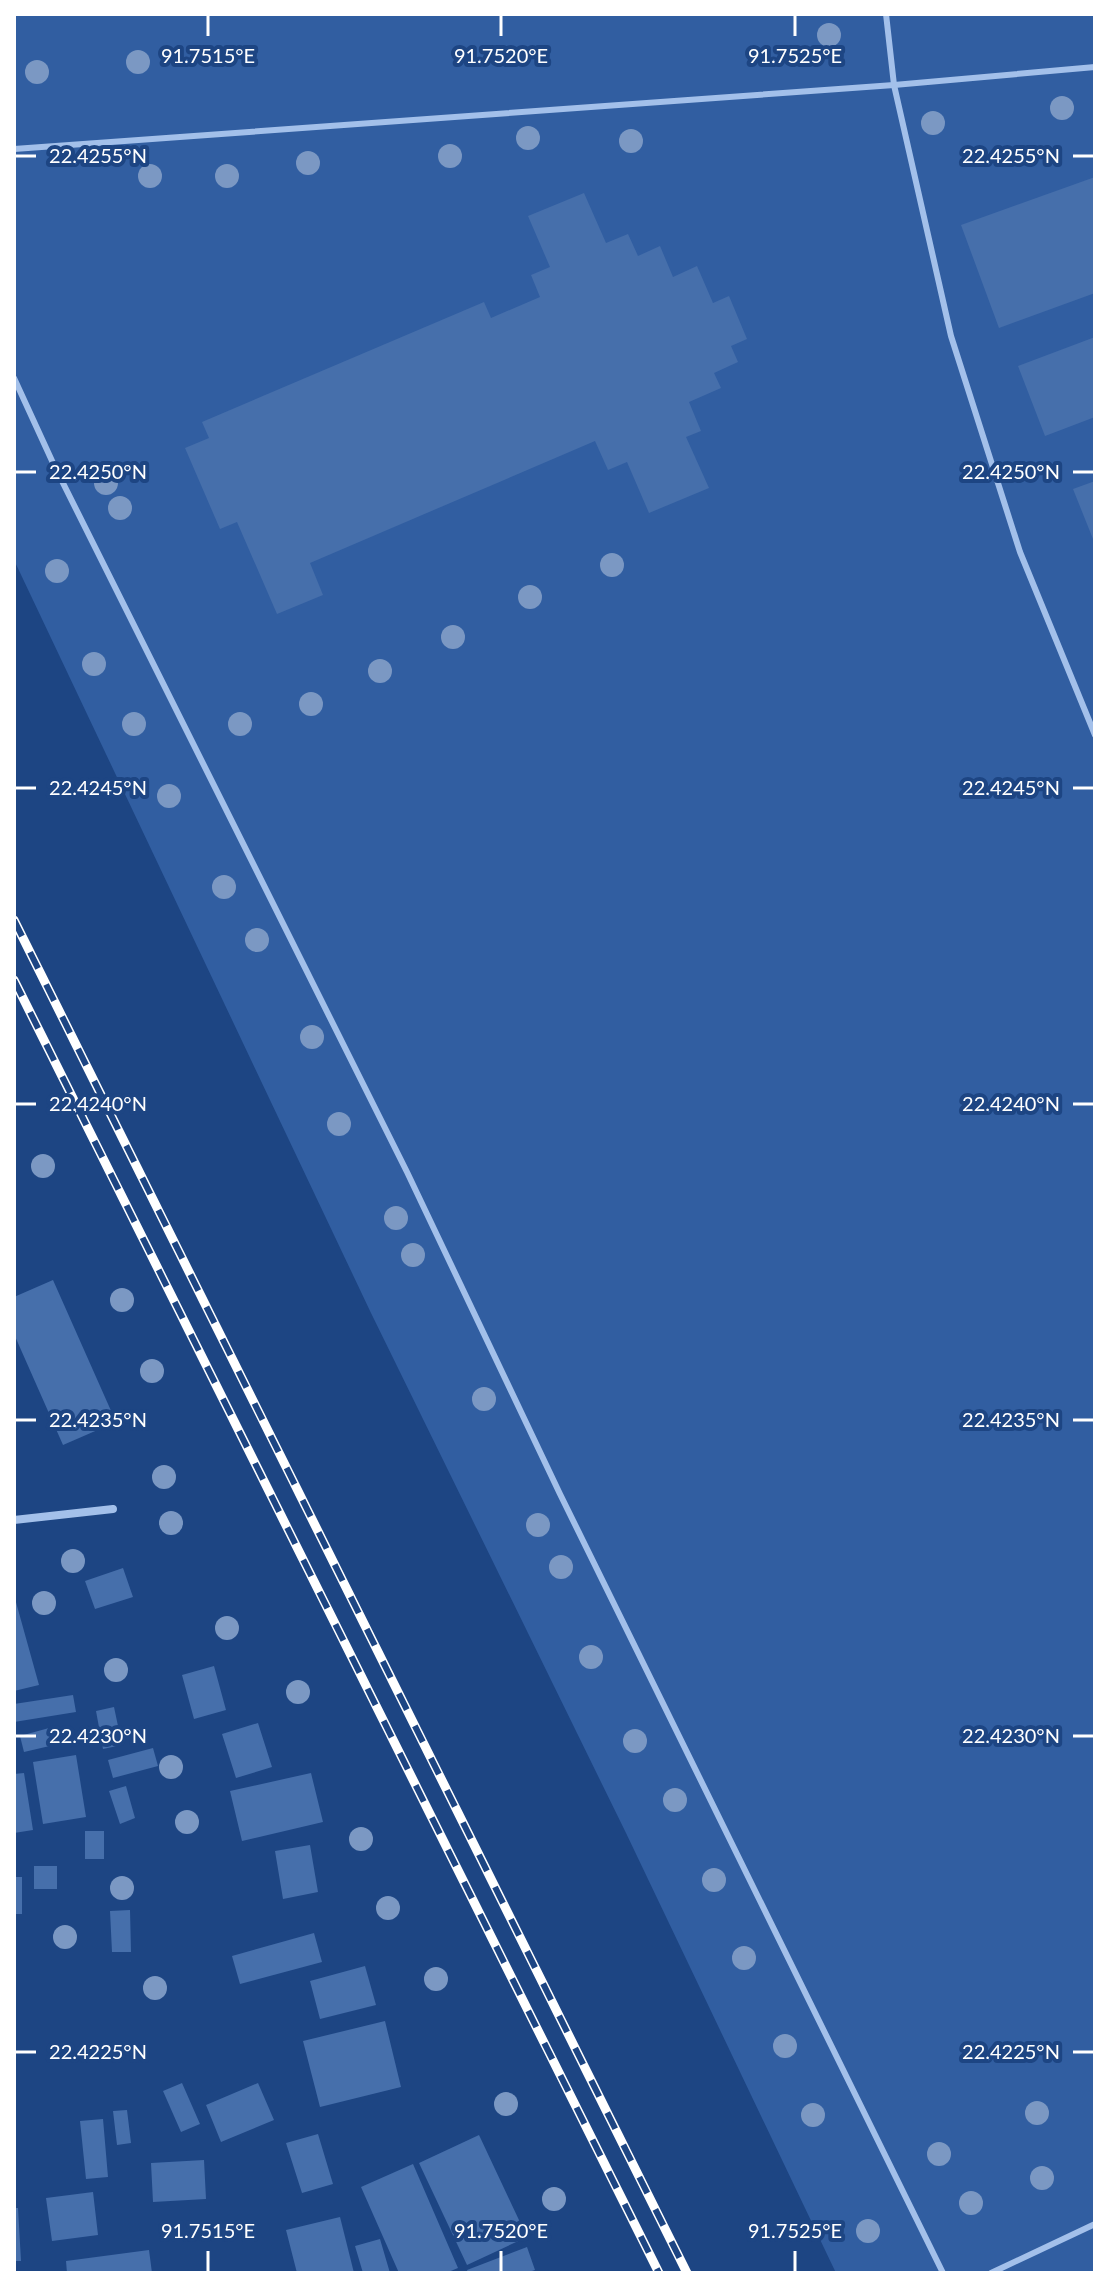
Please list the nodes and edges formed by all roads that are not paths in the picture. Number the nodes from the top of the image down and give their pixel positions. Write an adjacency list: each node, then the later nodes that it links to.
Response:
1 (886, 14): 3 (lane)
2 (1095, 67): 3 (lane)
3 (894, 85): 4 (lane); 6 (lane)
4 (14, 149)
5 (14, 378): 11 (lane)
6 (1092, 722): 7 (lane)
7 (1095, 735)
8 (113, 1509): 9 (street)
9 (14, 1520)
10 (1095, 2224): 12 (lane)
11 (943, 2273)
12 (991, 2273)

